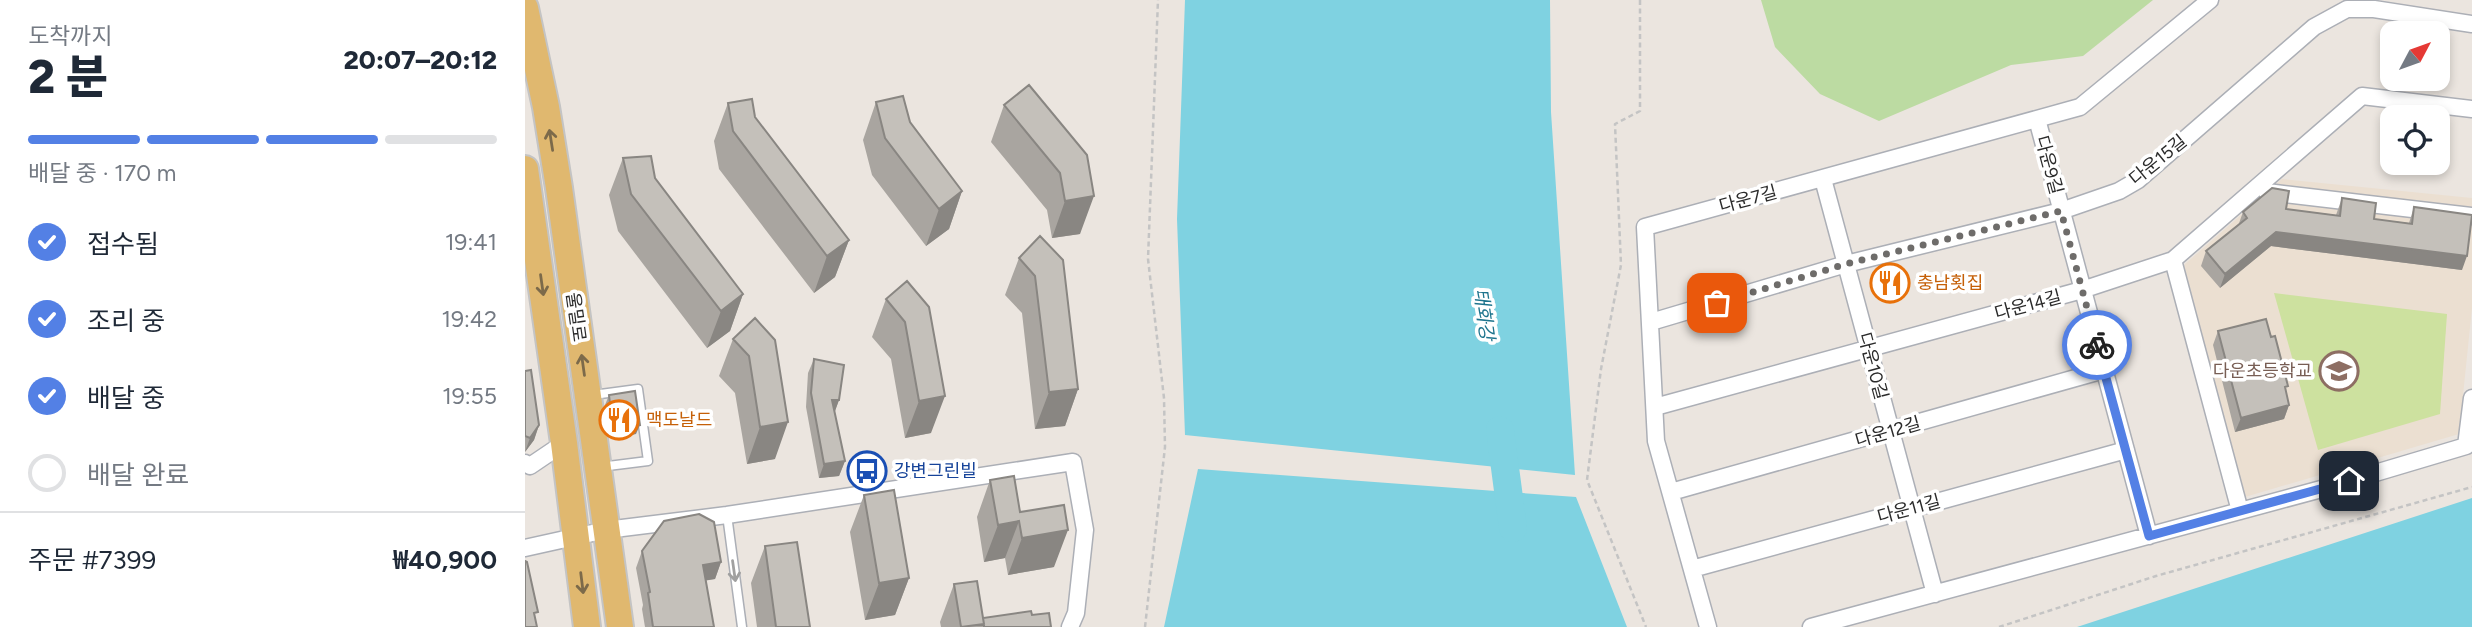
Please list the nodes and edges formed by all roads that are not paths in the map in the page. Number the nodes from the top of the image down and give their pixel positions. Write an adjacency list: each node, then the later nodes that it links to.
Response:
1 (2210, 0): 5 (street, 다운7길)
2 (526, 17): 17 (main road, 울밀로, one-way to 2)
3 (2472, 24): 9 (street, 다운15길)
4 (2472, 109): 8 (street, 다운14길)
5 (2036, 119): 7 (street, 다운7길); 9 (street, 다운9길)
6 (525, 169): 21 (main road, 울밀로, one-way to 21)
7 (1823, 178): 12 (street, 다운10길); 14 (street, 다운7길)
8 (2254, 190): 10 (street); 11 (street, 다운14길)
9 (2061, 211): 12 (street, 다운15길); 13 (street, 다운9길)
10 (2472, 216)
11 (2173, 260): 13 (street, 다운14길); 27 (street)
12 (1846, 264): 14 (street, 다운15길); 15 (street, 다운10길)
13 (2083, 290): 15 (street, 다운14길); 16 (street, 다운9길)
14 (1651, 322): 19 (street, 다운7길)
15 (1869, 349): 19 (street, 다운14길); 20 (street, 다운10길)
16 (2104, 370): 20 (street, 다운12길); 22 (street, 다운9길)
17 (587, 396): 24 (main road, 울밀로); 24 (lane)
18 (2472, 398): 27 (street)
19 (1654, 407): 25 (street, 다운7길)
20 (1891, 431): 25 (street, 다운12길); 26 (street, 다운10길)
21 (564, 443): 23 (street); 30 (main road, 울밀로)
22 (2126, 450): 26 (street, 다운11길); 31 (street, 다운9길)
23 (525, 463)
24 (597, 467): 29 (main road, 울밀로)
25 (1671, 492): 33 (street, 다운7길)
26 (1912, 509): 33 (street, 다운11길); 34 (street, 다운10길)
27 (2240, 511): 31 (street)
28 (727, 515): 29 (street); 37 (lane, one-way to 37); 38 (street)
29 (606, 530): 30 (street); 36 (main road, 울밀로)
30 (576, 536): 32 (street); 35 (main road, 울밀로, one-way to 35)
31 (2149, 536): 34 (street)
32 (525, 548)
33 (1692, 569): 39 (street, 다운7길)
34 (1935, 594): 40 (street)
35 (587, 627)
36 (620, 627)
37 (742, 627)
38 (1070, 627)
39 (1708, 627)
40 (1811, 627)

